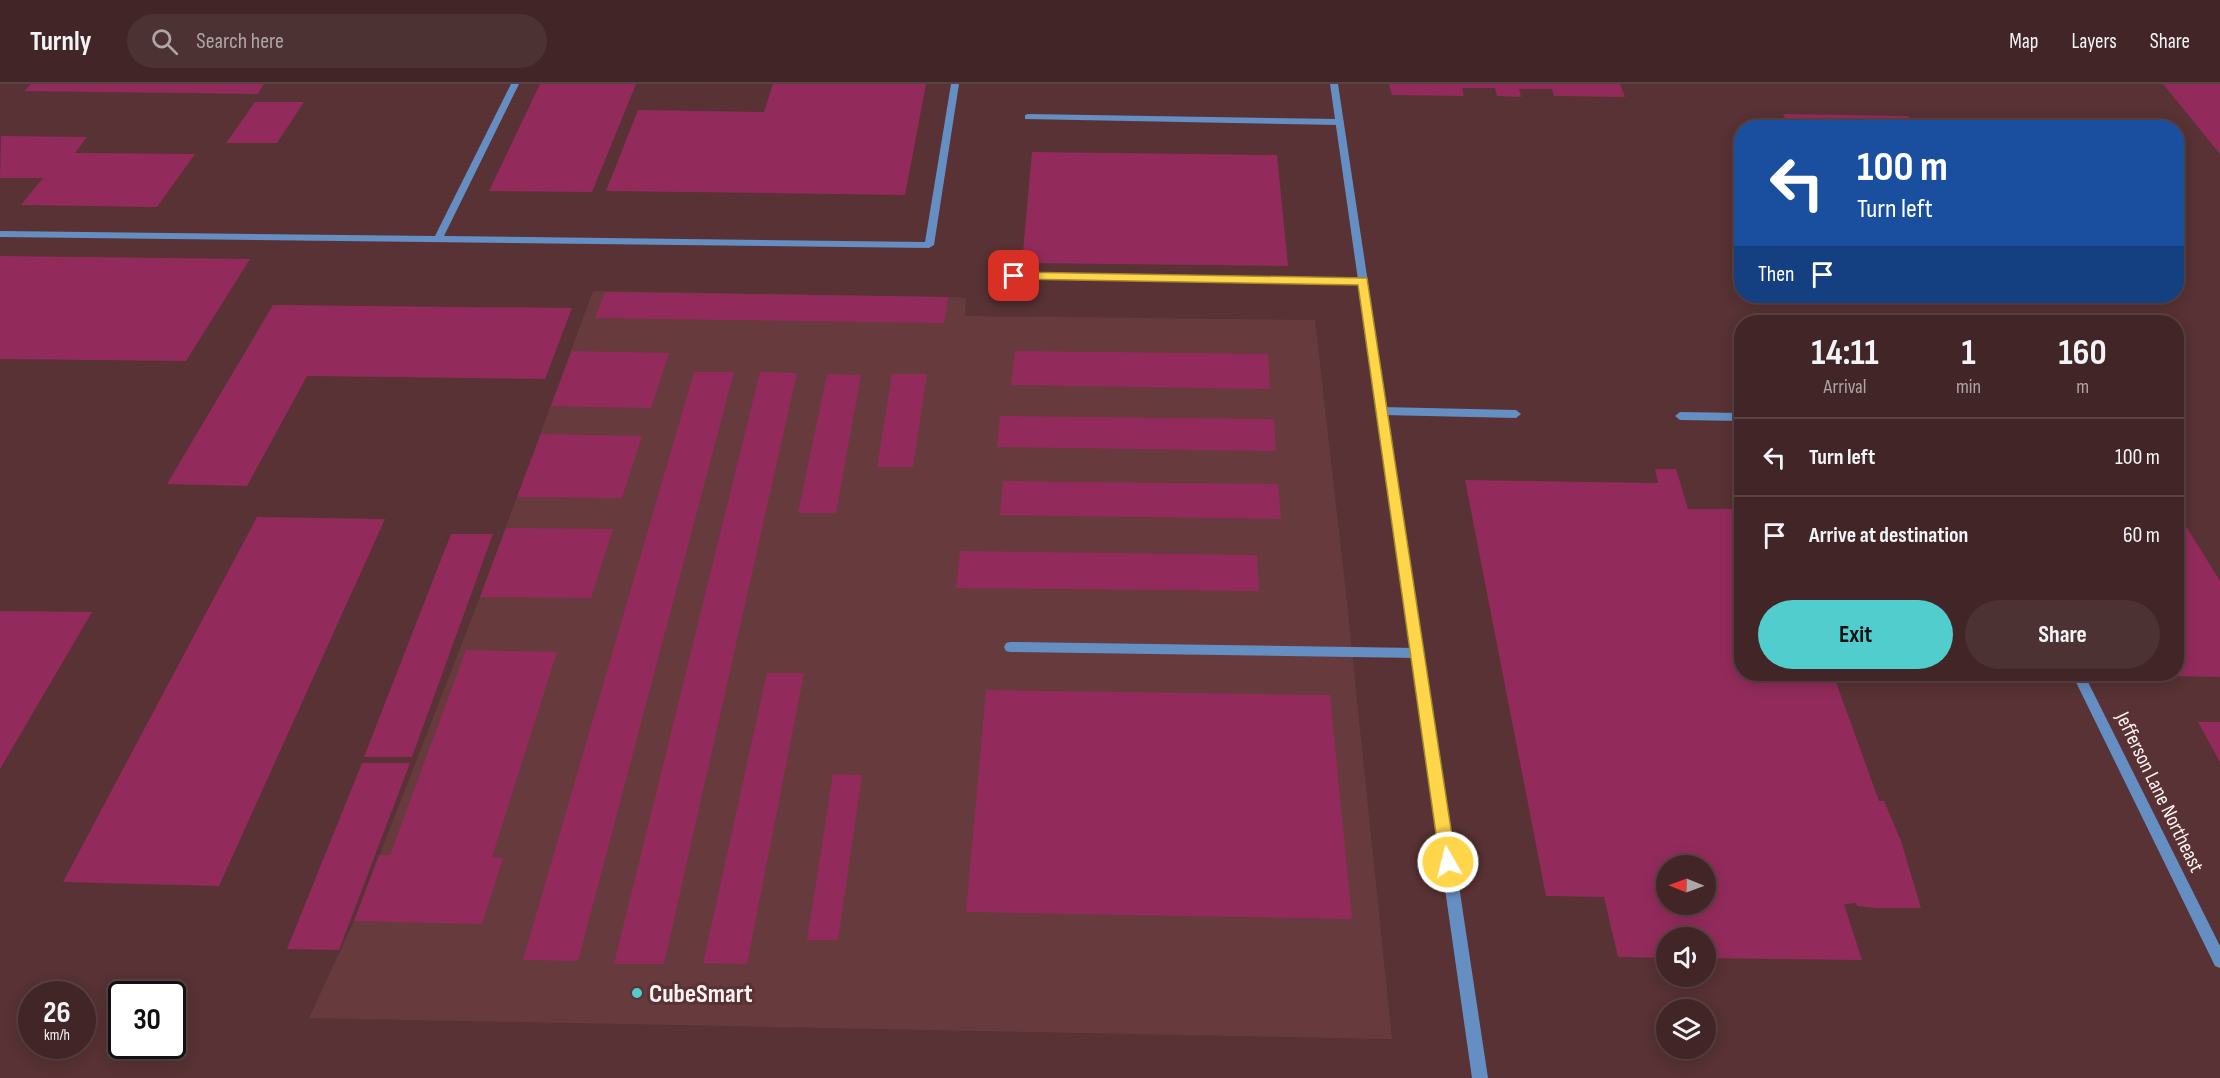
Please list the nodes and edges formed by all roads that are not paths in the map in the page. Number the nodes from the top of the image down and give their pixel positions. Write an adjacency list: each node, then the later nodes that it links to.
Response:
1 (515, 84): 7 (street)
2 (955, 84): 7 (street)
3 (1334, 84): 5 (street)
4 (1028, 117): 5 (street)
5 (1340, 122): 9 (street)
6 (0, 234): 7 (street)
7 (438, 238)
8 (1014, 276): 9 (street)
9 (1363, 281): 10 (street)
10 (1382, 411): 11 (street); 15 (street)
11 (1516, 414)
12 (1680, 416): 13 (street)
13 (1734, 417)
14 (1010, 647): 15 (street)
15 (1417, 653): 18 (street)
16 (2081, 681): 17 (street, Jefferson Lane Northeast)
17 (2220, 961)
18 (1480, 1078)

